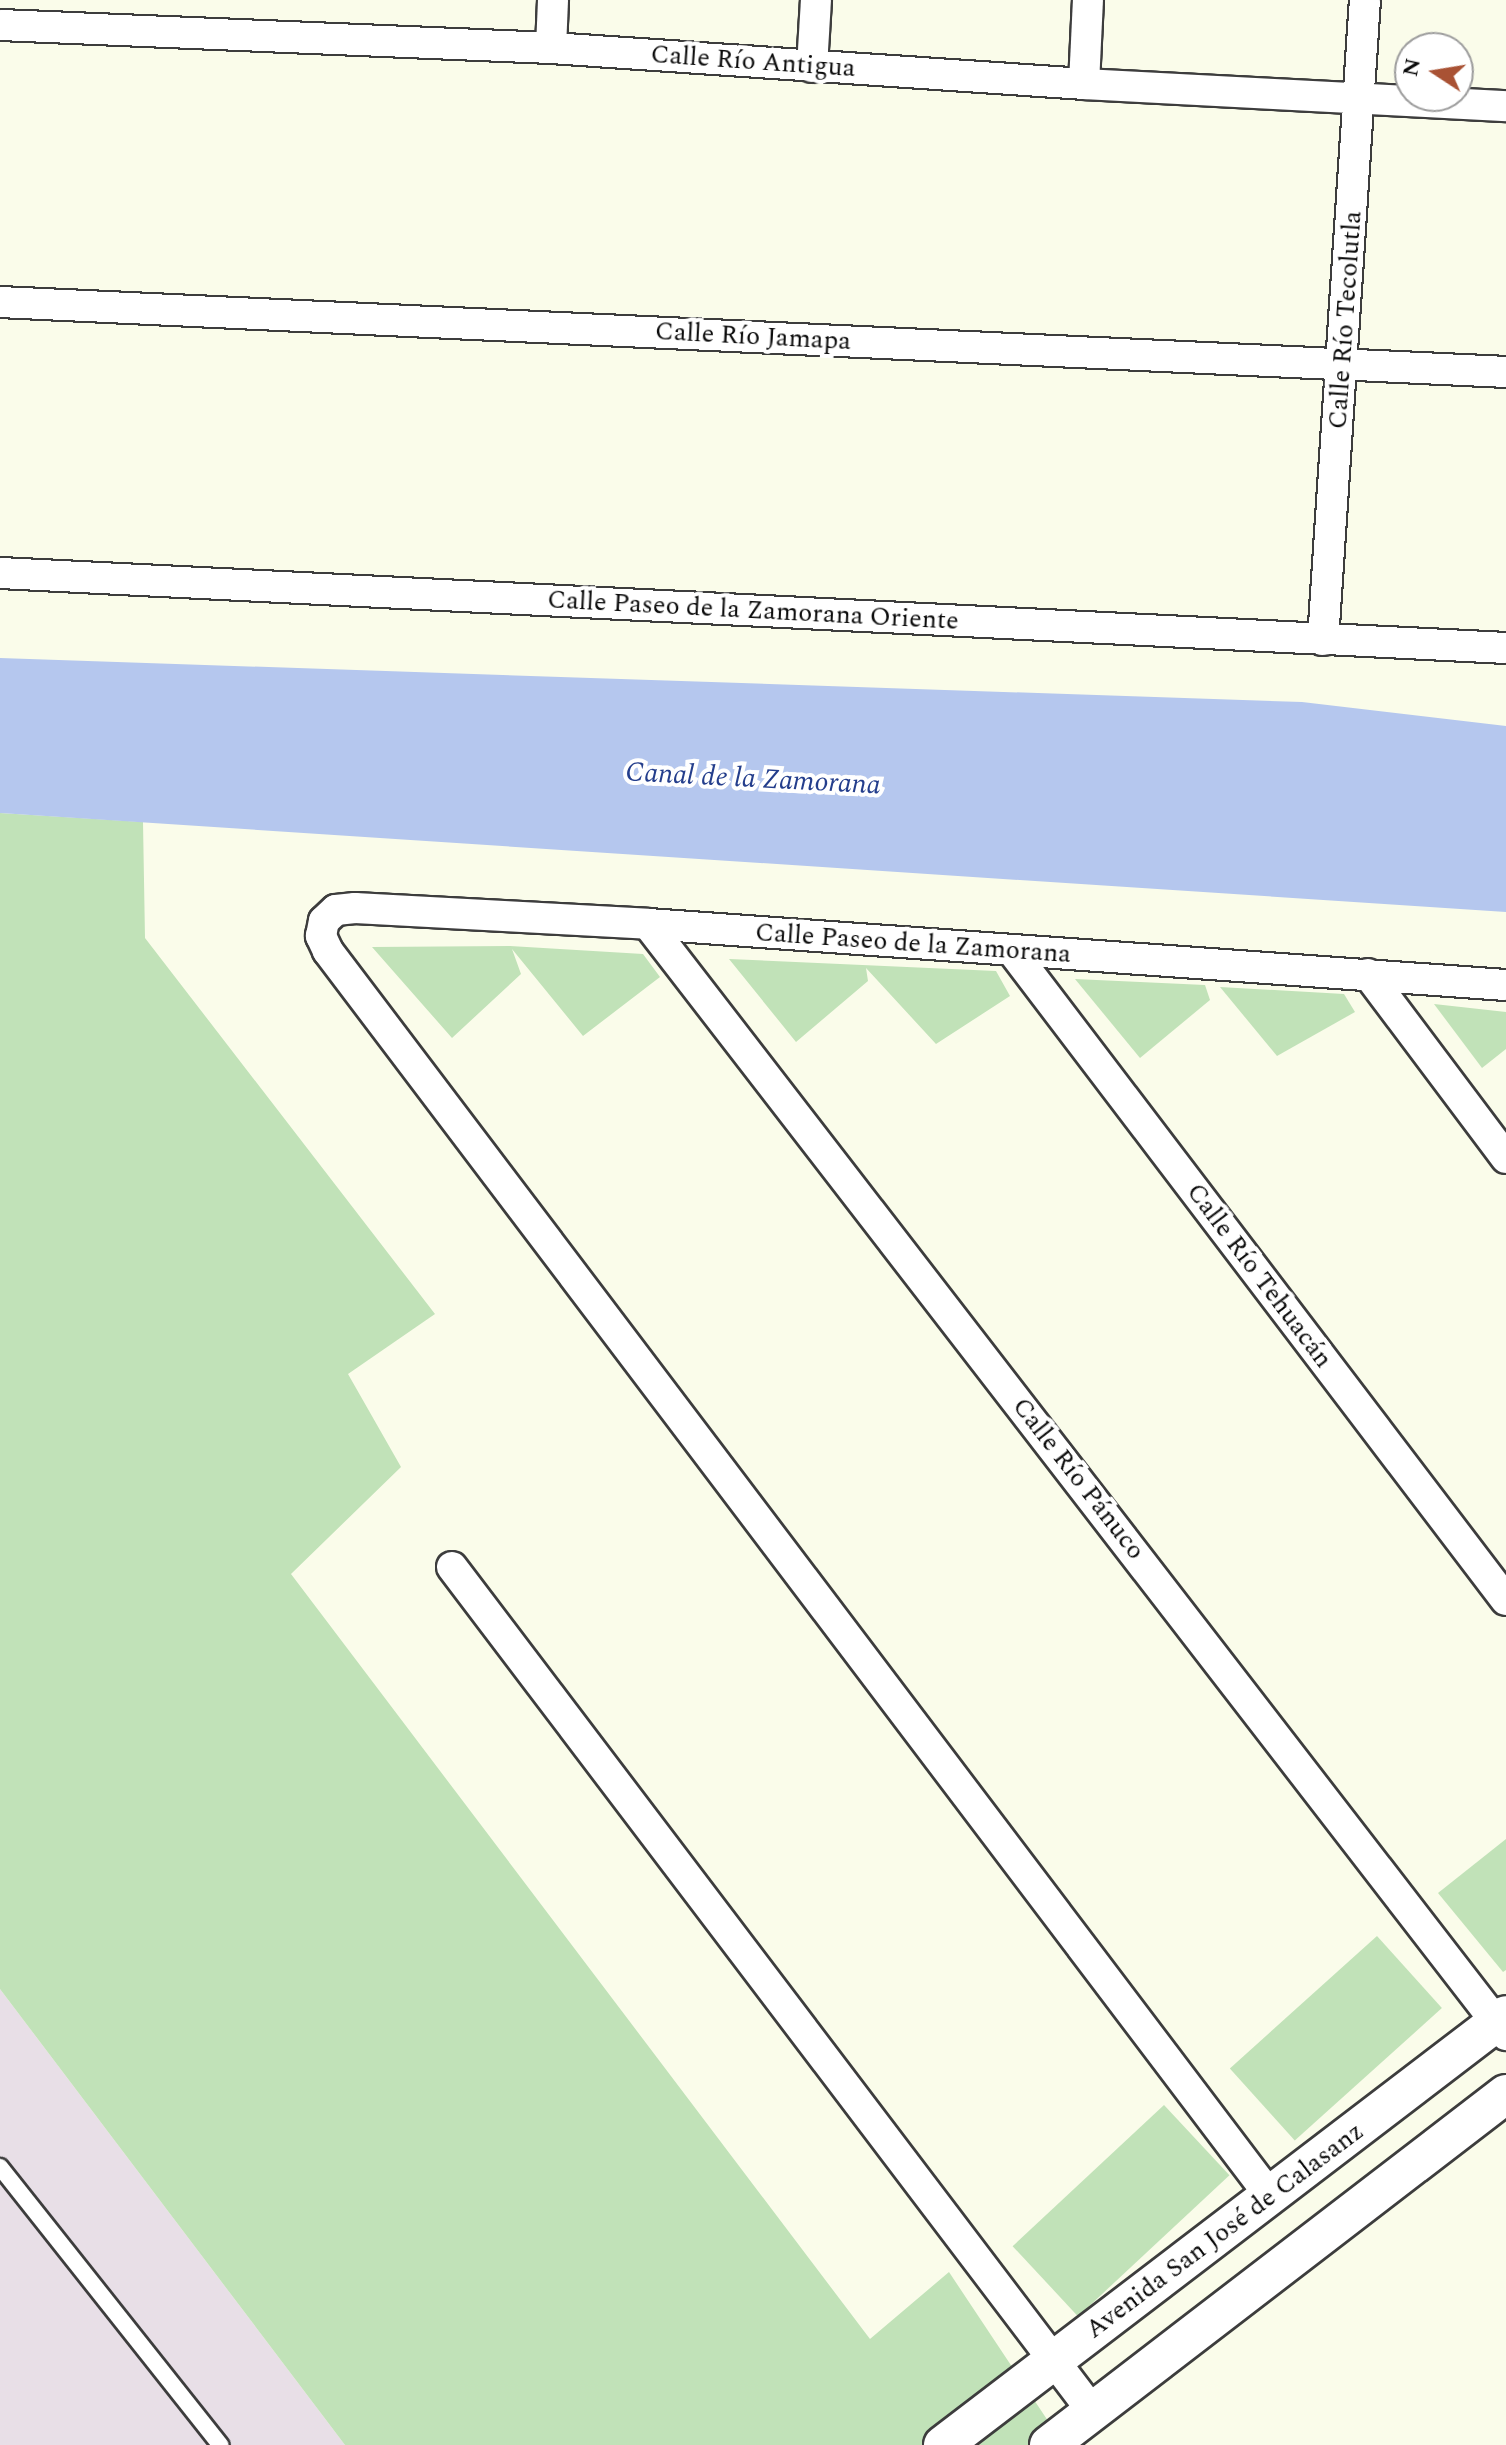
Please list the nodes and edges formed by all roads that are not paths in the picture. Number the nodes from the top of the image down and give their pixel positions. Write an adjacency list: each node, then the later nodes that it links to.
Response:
1 (553, 0): 6 (street)
2 (816, 0): 7 (street)
3 (1088, 0): 8 (street)
4 (1365, 0): 9 (street, Calle Río Tecolutla)
5 (0, 25): 6 (street, Calle Río Antigua)
6 (551, 48): 7 (street, Calle Río Antigua)
7 (812, 67): 8 (street, Calle Río Antigua)
8 (1084, 84): 9 (street, Calle Río Antigua)
9 (1359, 99): 10 (street, Calle Río Antigua); 12 (street, Calle Río Tecolutla)
10 (1506, 106)
11 (0, 302): 12 (street, Calle Río Jamapa)
12 (1344, 364): 13 (street, Calle Río Jamapa); 15 (street, Calle Río Tecolutla)
13 (1506, 372)
14 (0, 573): 15 (street, Calle Paseo de la Zamorana Oriente)
15 (1323, 640): 16 (street, Calle Paseo de la Zamorana Oriente)
16 (1506, 648)
17 (648, 924): 18 (street, Calle Paseo de la Zamorana); 24 (street, Calle Río Pánuco); 27 (street, Calle Paseo de la Zamorana)
18 (1013, 952): 19 (street, Calle Paseo de la Zamorana); 23 (street, Calle Río Tehuacán)
19 (1368, 974): 20 (street, Calle Paseo de la Zamorana); 21 (street)
20 (1506, 985)
21 (1506, 1158)
22 (452, 1567): 28 (street)
23 (1506, 1600)
24 (1503, 2024): 27 (street, Avenida San José de Calasanz)
25 (1506, 2094): 29 (street)
26 (0, 2167): 30 (lane)
27 (1271, 2197): 28 (street, Avenida San José de Calasanz)
28 (1055, 2360): 29 (street); 31 (street, Avenida San José de Calasanz)
29 (1093, 2412): 32 (street)
30 (220, 2445)
31 (943, 2445)
32 (1049, 2445)

